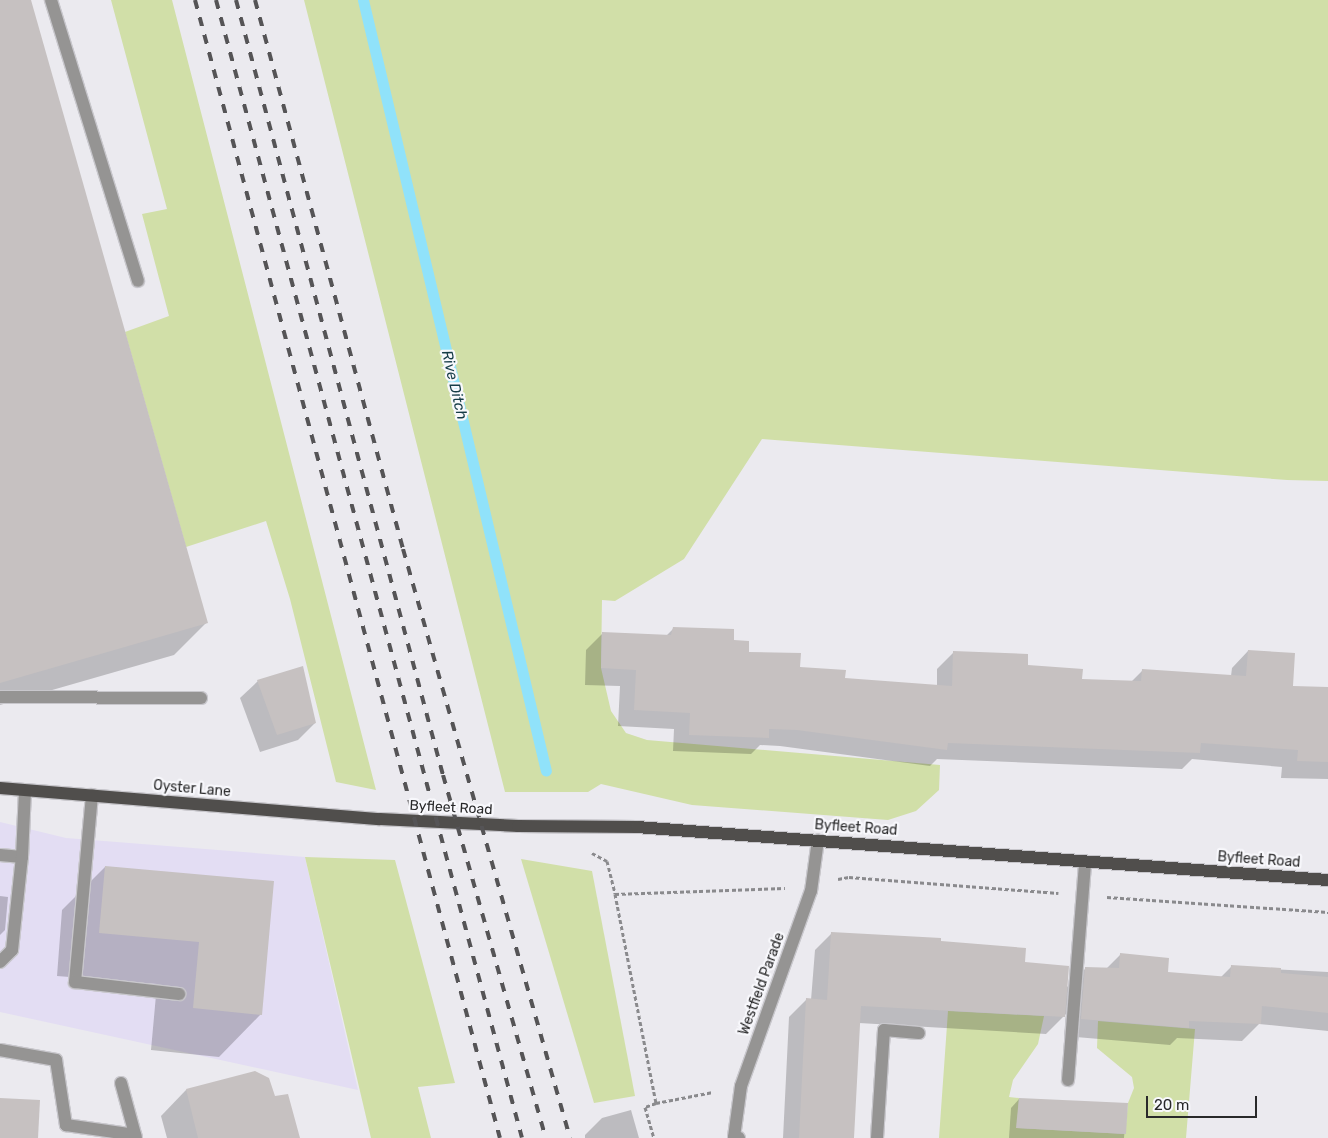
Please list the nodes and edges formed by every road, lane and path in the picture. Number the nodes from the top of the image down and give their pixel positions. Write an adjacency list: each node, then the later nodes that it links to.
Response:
1 (51, 0): 2 (street)
2 (138, 281)
3 (0, 697): 4 (street)
4 (201, 698)
5 (0, 788): 6 (main road, Oyster Lane)
6 (24, 790): 7 (main road, Oyster Lane); 12 (street)
7 (92, 795): 8 (main road, Oyster Lane); 18 (street)
8 (380, 819): 9 (main road, Byfleet Road)
9 (818, 840): 13 (main road, Byfleet Road); 23 (street, Westfield Parade)
10 (592, 854): 16 (path)
11 (0, 855): 12 (street)
12 (22, 857): 17 (street)
13 (1084, 862): 14 (main road, Byfleet Road); 21 (street)
14 (1328, 880)
15 (781, 888): 16 (path)
16 (615, 894): 24 (path)
17 (0, 962)
18 (179, 994)
19 (919, 1033): 28 (street)
20 (0, 1050): 25 (street)
21 (1068, 1080)
22 (121, 1083): 25 (street)
23 (741, 1086): 24 (path); 27 (street, Westfield Parade)
24 (656, 1103): 26 (path)
25 (136, 1137)
26 (654, 1138)
27 (736, 1138)
28 (878, 1138)

